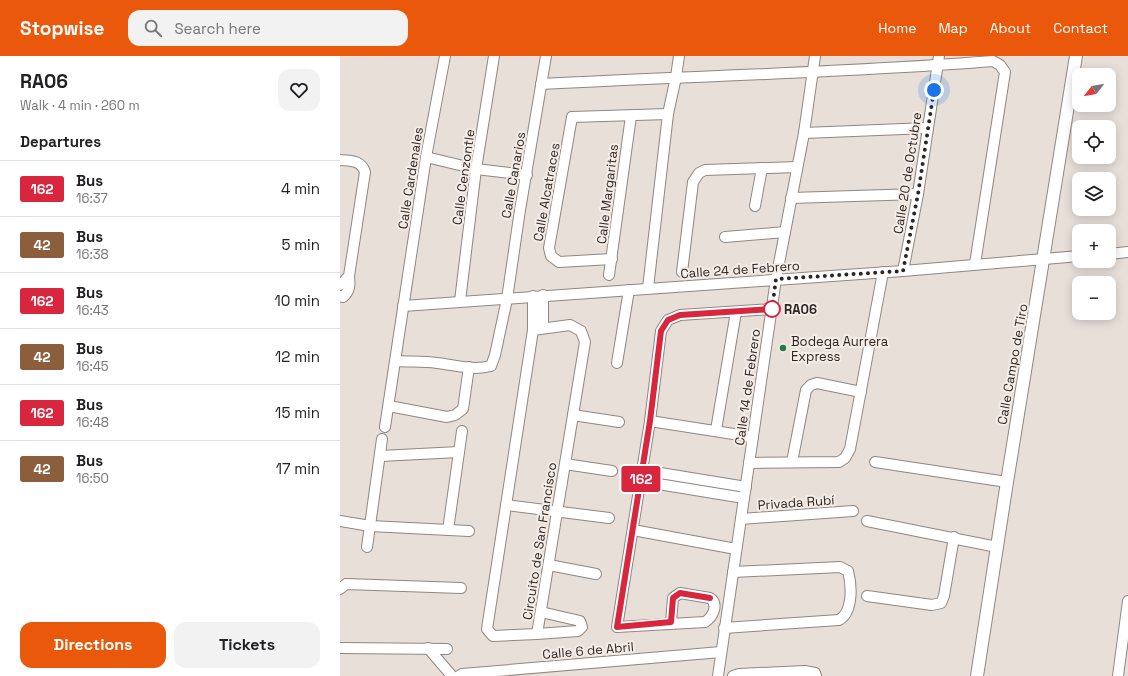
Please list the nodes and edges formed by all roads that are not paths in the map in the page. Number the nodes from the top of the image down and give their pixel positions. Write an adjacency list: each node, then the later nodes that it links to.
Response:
1 (445, 56): 15 (street, Calle Cardenales)
2 (494, 56): 19 (street, Calle Cenzontle)
3 (546, 56): 10 (street, Calle Canarios)
4 (679, 56): 9 (street)
5 (815, 56): 8 (street, Calle 14 de Febrero)
6 (1076, 56): 30 (street, Calle Campo de Tiro)
7 (938, 61): 8 (street); 13 (street, Calle 20 de Octubre); 31 (street)
8 (812, 72): 9 (street); 14 (street, Calle 14 de Febrero)
9 (676, 76): 10 (street); 11 (street)
10 (541, 84): 20 (street, Calle Canarios)
11 (668, 114): 12 (street); 39 (street)
12 (631, 116): 29 (street, Calle Margaritas); 29 (street, Calle Alcatraces)
13 (928, 128): 14 (street); 21 (street, Calle 20 de Octubre)
14 (804, 133): 17 (street, Calle 14 de Febrero)
15 (426, 157): 19 (street); 45 (street, Calle Cardenales)
16 (340, 160): 35 (street)
17 (797, 167): 18 (street); 22 (street, Calle 14 de Febrero)
18 (762, 168): 23 (street); 33 (street)
19 (476, 169): 20 (street); 44 (street, Calle Cenzontle)
20 (527, 175): 43 (street, Calle Canarios)
21 (918, 194): 22 (street); 32 (street, Calle 20 de Octubre)
22 (791, 198): 24 (street, Calle 14 de Febrero)
23 (755, 206)
24 (785, 232): 25 (street); 37 (street, Calle 14 de Febrero)
25 (725, 237)
26 (1128, 252): 27 (street)
27 (1116, 253)
28 (1072, 257): 30 (street, Calle 24 de Febrero)
29 (612, 259): 36 (street, Calle Margaritas)
30 (1044, 259): 31 (street, Calle 24 de Febrero); 71 (street, Calle Campo de Tiro)
31 (975, 264): 32 (street, Calle 24 de Febrero)
32 (903, 271): 34 (street, Calle 24 de Febrero)
33 (682, 272)
34 (883, 272): 37 (street, Calle 24 de Febrero); 52 (street)
35 (349, 276): 38 (street); 41 (street)
36 (609, 276)
37 (776, 279): 39 (street, Calle 24 de Febrero); 46 (street, Calle 14 de Febrero)
38 (340, 285)
39 (648, 288): 40 (street, Calle 24 de Febrero)
40 (629, 290): 42 (street, Calle 24 de Febrero); 50 (street)
41 (340, 296)
42 (538, 296): 43 (street, Calle 24 de Febrero); 48 (street, Circuito de San Francisco)
43 (507, 299): 44 (street, Calle 24 de Febrero); 51 (street, Calle Canarios)
44 (460, 301): 45 (street, Calle 24 de Febrero)
45 (403, 306): 49 (street, Calle Cardenales)
46 (772, 309): 47 (street); 60 (street, Calle 14 de Febrero)
47 (736, 312): 55 (street); 58 (street)
48 (538, 329): 54 (street, Circuito de San Francisco); 74 (street, Circuito de San Francisco)
49 (396, 361): 51 (street); 53 (street, Calle Cardenales)
50 (617, 363)
51 (469, 367): 53 (street)
52 (861, 392): 64 (street); 64 (street)
53 (388, 406): 57 (street, Calle Cardenales)
54 (573, 415): 56 (street); 67 (street, Circuito de San Francisco)
55 (650, 421): 58 (street); 68 (street)
56 (619, 422)
57 (385, 427)
58 (716, 430): 60 (street)
59 (462, 431): 62 (street)
60 (753, 437): 66 (street, Calle 14 de Febrero)
61 (382, 439): 63 (street)
62 (459, 452): 63 (street); 82 (street)
63 (380, 456): 81 (street)
64 (792, 462): 66 (street)
65 (875, 462): 71 (street)
66 (749, 463): 72 (street, Calle 14 de Febrero)
67 (565, 464): 69 (street); 76 (street, Circuito de San Francisco)
68 (642, 470): 70 (street); 72 (street)
69 (612, 471)
70 (640, 481): 73 (street); 83 (street)
71 (1007, 482): 86 (street, Calle Campo de Tiro)
72 (746, 487): 73 (street, Calle 14 de Febrero)
73 (744, 498): 78 (street, Calle 14 de Febrero)
74 (506, 505): 76 (street); 99 (street, Circuito de San Francisco)
75 (854, 511): 78 (street, Privada Rubí)
76 (556, 513): 77 (street); 89 (street, Circuito de San Francisco)
77 (609, 518)
78 (741, 519): 88 (street, Calle 14 de Febrero)
79 (340, 521): 81 (street)
80 (867, 522): 85 (street)
81 (370, 526): 82 (street); 87 (street)
82 (448, 530): 84 (street)
83 (633, 530): 88 (street); 97 (street)
84 (470, 531)
85 (954, 537): 86 (street); 94 (street)
86 (997, 546): 110 (street, Calle Campo de Tiro)
87 (367, 547)
88 (736, 549): 90 (street, Calle 14 de Febrero)
89 (549, 565): 91 (street); 96 (street, Circuito de San Francisco)
90 (733, 572): 98 (street, Calle 14 de Febrero); 98 (street)
91 (596, 574)
92 (462, 588): 93 (street)
93 (340, 589)
94 (867, 596)
95 (1128, 601): 111 (street)
96 (541, 612): 99 (street, Circuito de San Francisco); 99 (street)
97 (671, 622): 97 (street)
98 (724, 628): 103 (street, Calle 14 de Febrero)
99 (537, 634)
100 (340, 648): 101 (street)
101 (428, 648): 102 (street); 106 (street)
102 (447, 649)
103 (721, 652): 107 (street, Calle 6 de Abril); 108 (street, Calle 14 de Febrero)
104 (815, 674): 105 (street)
105 (763, 675): 109 (street)
106 (452, 676)
107 (459, 676)
108 (718, 676)
109 (733, 676)
110 (977, 676)
111 (1118, 676)

